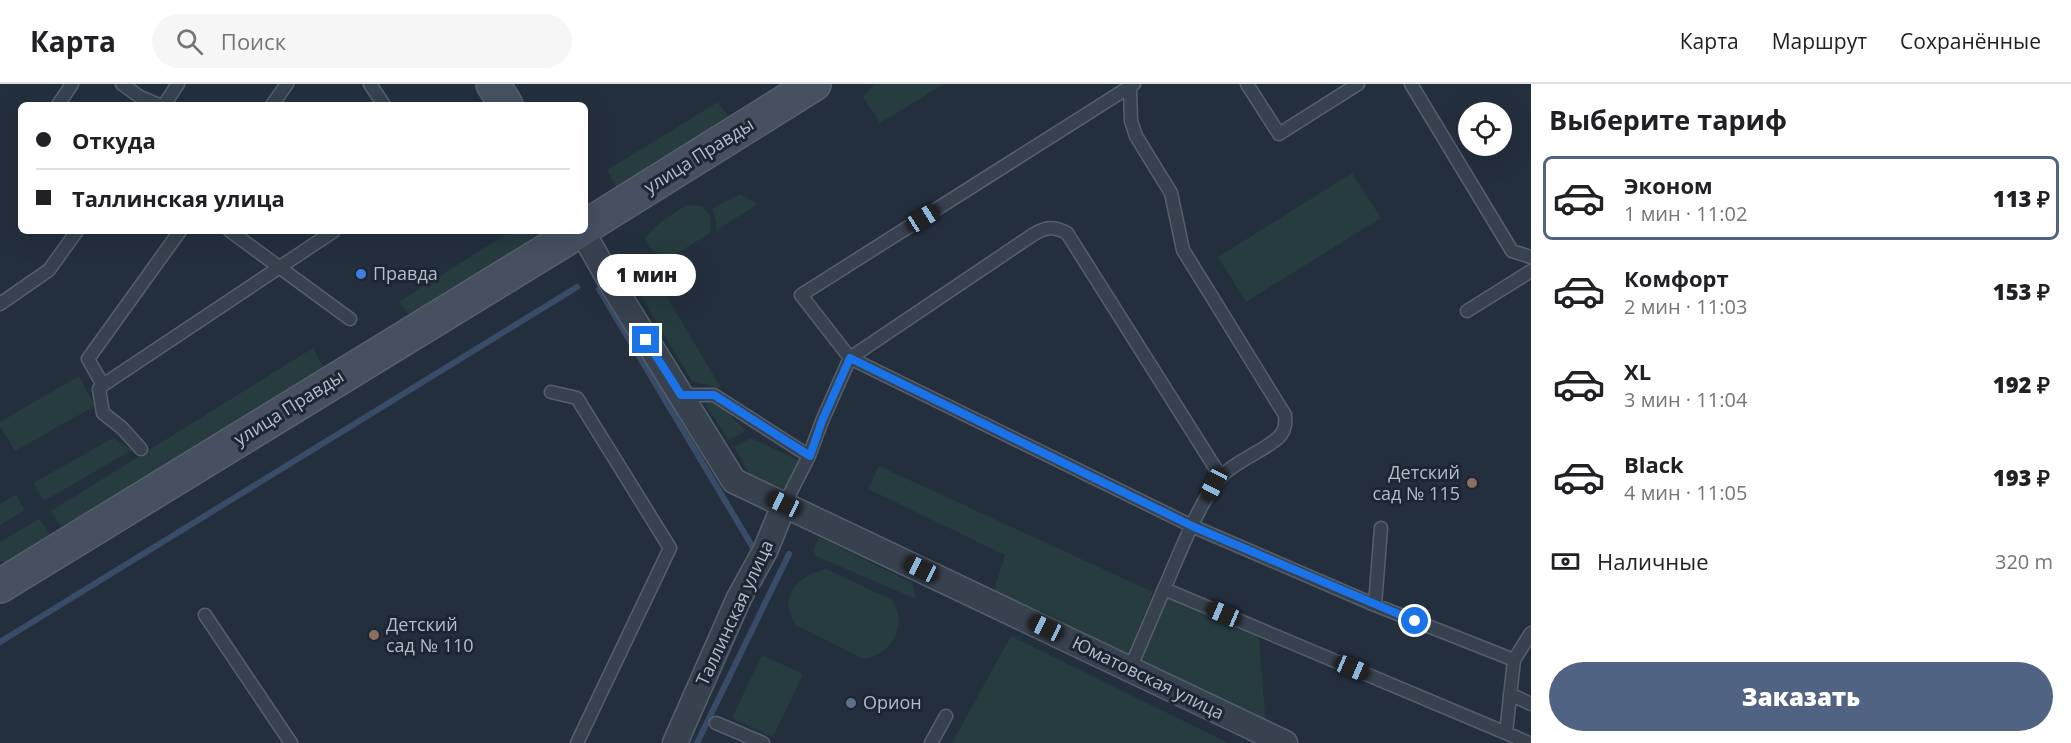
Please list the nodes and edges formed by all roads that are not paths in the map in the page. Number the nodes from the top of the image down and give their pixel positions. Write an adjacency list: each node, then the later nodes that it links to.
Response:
1 (72, 84): 12 (lane)
2 (122, 84): 13 (lane)
3 (178, 84): 14 (lane)
4 (288, 84): 15 (lane)
5 (370, 84): 16 (lane)
6 (493, 84): 17 (main road)
7 (813, 84): 18 (main road, улица Правды)
8 (1247, 84): 9 (lane)
9 (1358, 84)
10 (1411, 84): 25 (lane)
11 (1132, 85): 31 (lane); 37 (lane)
12 (60, 102)
13 (152, 102)
14 (166, 102)
15 (274, 102)
16 (382, 102)
17 (504, 102)
18 (588, 225)
19 (75, 234): 28 (lane)
20 (178, 234): 32 (lane)
21 (234, 234): 26 (lane)
22 (329, 234): 26 (lane)
23 (575, 234): 41 (main road, улица Правды)
24 (582, 234): 34 (street)
25 (1531, 257)
26 (279, 267): 30 (lane); 32 (lane)
27 (1531, 271): 29 (lane)
28 (0, 304)
29 (1467, 311)
30 (350, 318)
31 (850, 358): 36 (lane); 37 (lane); 39 (lane)
32 (103, 386): 35 (lane)
33 (551, 392): 54 (lane)
34 (681, 395): 36 (lane); 38 (street)
35 (141, 449)
36 (810, 456): 38 (lane)
37 (1221, 477): 39 (lane)
38 (784, 504): 47 (street, Юматовская улица); 55 (street, Таллинская улица)
39 (1192, 526): 42 (lane); 43 (lane)
40 (1382, 528): 43 (lane)
41 (0, 586)
42 (1164, 589): 47 (lane); 52 (lane)
43 (1375, 605): 46 (lane)
44 (205, 615): 53 (lane)
45 (1531, 633): 46 (lane)
46 (1514, 660): 48 (lane)
47 (1130, 669): 58 (street, Юматовская улица)
48 (1510, 694): 49 (lane); 52 (lane)
49 (1531, 704)
50 (946, 716): 57 (lane)
51 (716, 723): 56 (lane)
52 (1506, 733): 59 (lane)
53 (291, 743)
54 (578, 743)
55 (675, 743)
56 (763, 743)
57 (931, 743)
58 (1285, 743)
59 (1529, 743)

